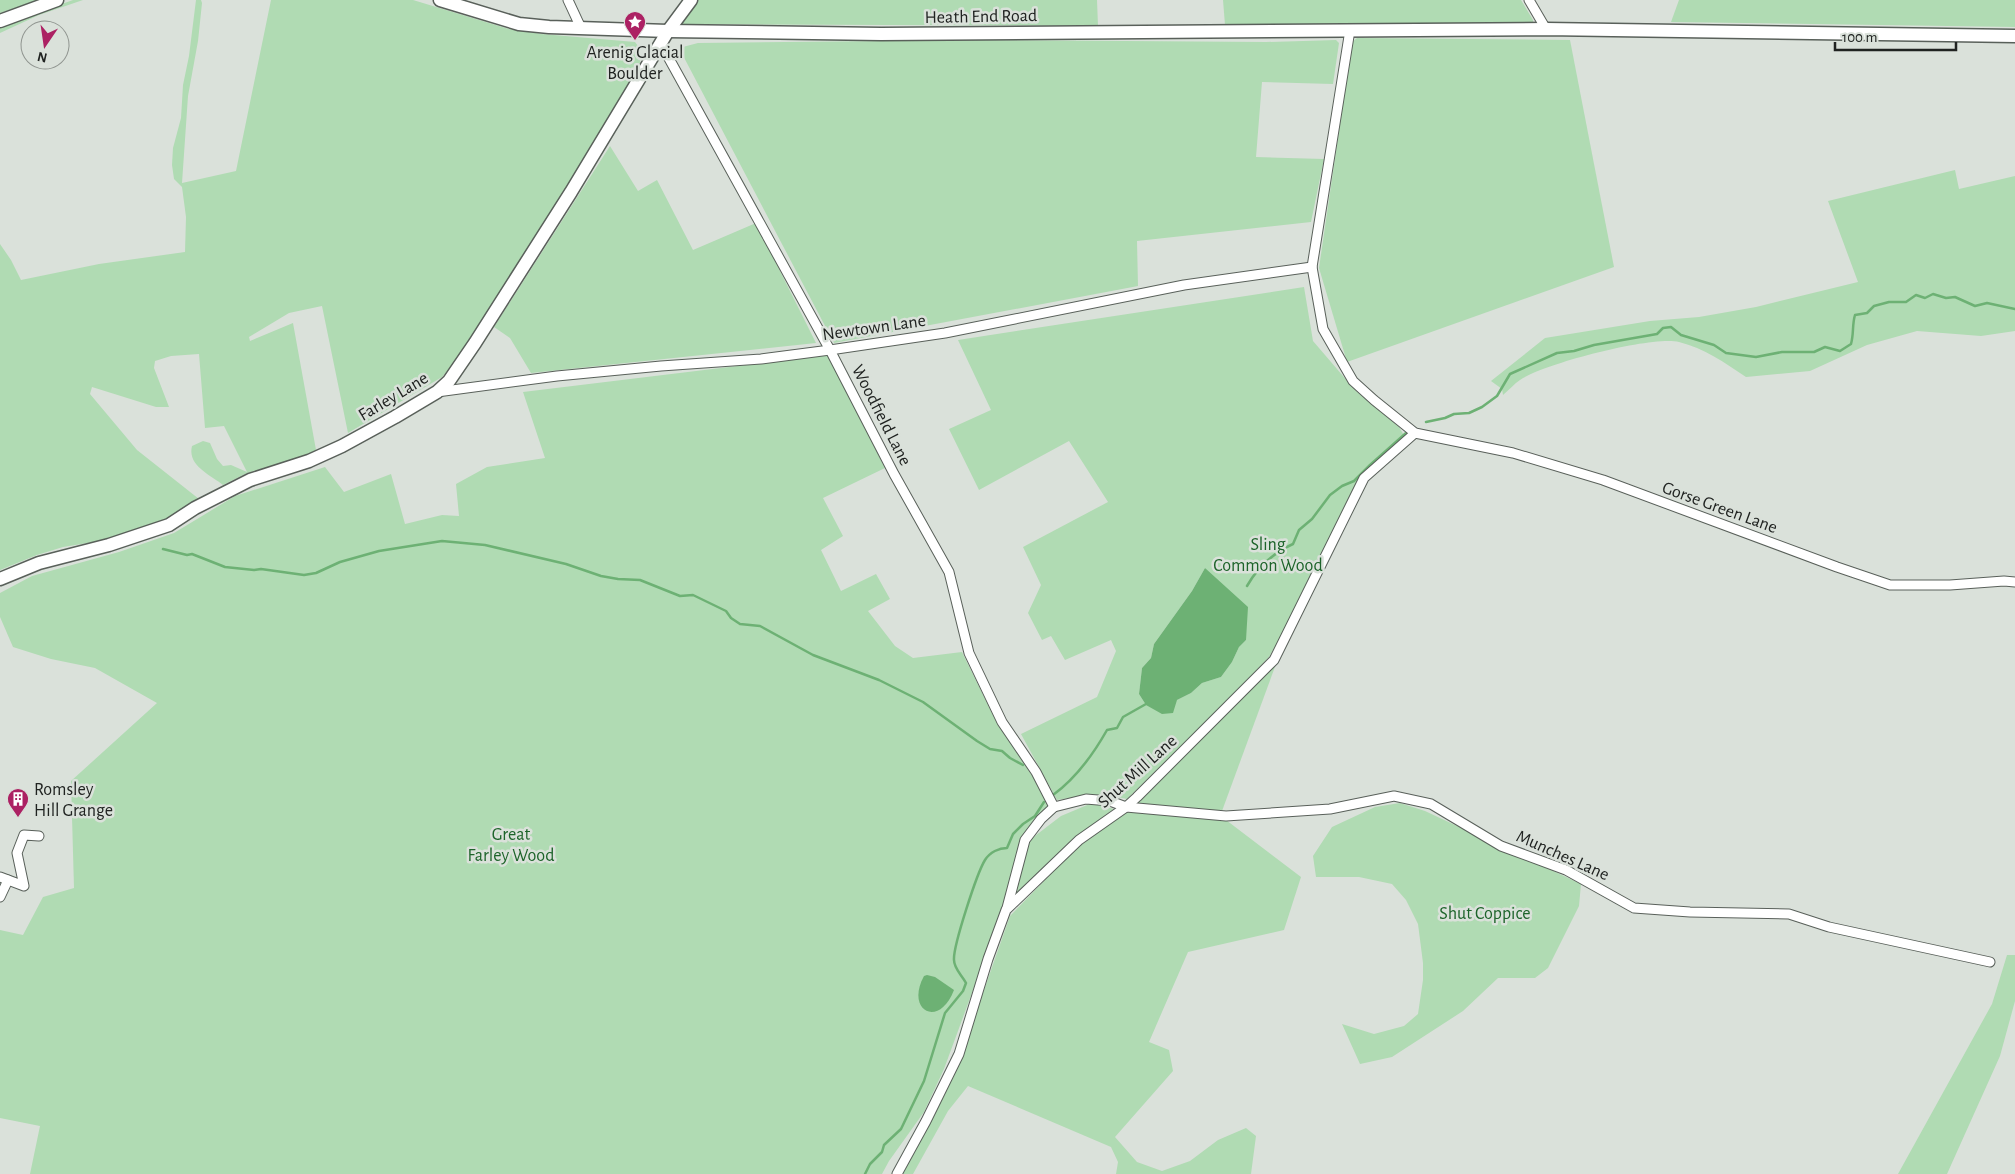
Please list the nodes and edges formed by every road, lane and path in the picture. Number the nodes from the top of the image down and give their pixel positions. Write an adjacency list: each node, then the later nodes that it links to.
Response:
1 (56, 0): 6 (street)
2 (440, 0): 7 (street, Heath End Road)
3 (568, 0): 7 (street)
4 (691, 0): 10 (street, Farley Lane)
5 (1529, 0): 8 (street)
6 (0, 21)
7 (581, 28): 10 (street, Heath End Road)
8 (1546, 29): 9 (street, Heath End Road); 11 (street, Heath End Road)
9 (1350, 30): 10 (street, Heath End Road); 13 (street)
10 (668, 31): 12 (street, Farley Lane)
11 (2015, 36)
12 (661, 44): 14 (street, Woodfield Lane); 15 (street, Farley Lane)
13 (1312, 267): 14 (street, Newtown Lane); 16 (street)
14 (830, 350): 15 (street, Newtown Lane); 19 (street, Woodfield Lane)
15 (437, 392): 17 (street, Farley Lane)
16 (1415, 433): 18 (street, Gorse Green Lane); 20 (street, Shut Mill Lane)
17 (0, 579)
18 (2015, 582)
19 (1054, 807): 20 (street); 24 (street)
20 (1126, 807): 24 (street, Shut Mill Lane); 25 (street, Munches Lane)
21 (39, 836): 22 (street)
22 (4, 879): 23 (street)
23 (0, 897)
24 (1006, 910): 26 (street, Shut Mill Lane)
25 (1990, 962)
26 (897, 1174)

